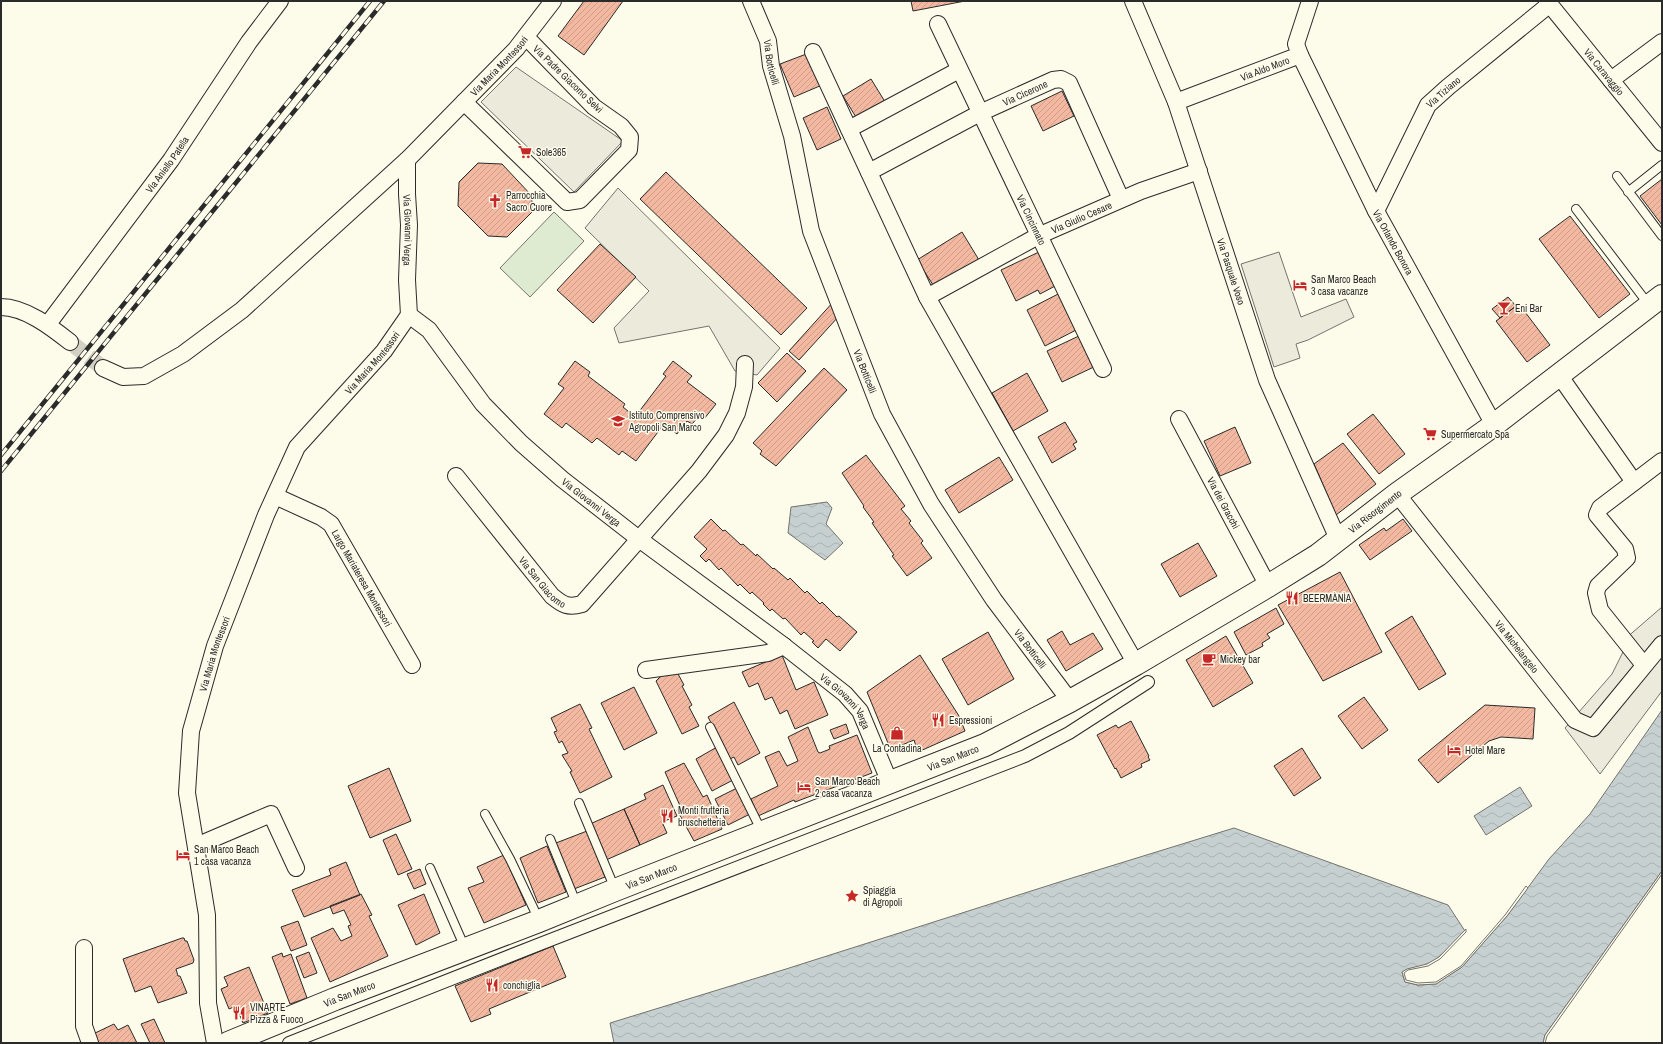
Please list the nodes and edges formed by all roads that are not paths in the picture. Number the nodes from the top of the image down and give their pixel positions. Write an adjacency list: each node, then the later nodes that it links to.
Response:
1 (280, 1): 34 (street, Via Aniello Patella)
2 (553, 1): 8 (street, Via Maria Montessori)
3 (752, 1): 57 (street, Via Botticelli)
4 (1133, 1): 15 (street, Via Pasquale Voso)
5 (1310, 1): 11 (street, Via Aldo Moro)
6 (1549, 3): 13 (street, Via Caravaggio); 27 (street, Via Tiziano)
7 (938, 24): 12 (street, Via Cincinnato)
8 (526, 37): 14 (street, Via Maria Montessori); 14 (street, Via Padre Giacomo Selvi)
9 (1662, 42): 13 (street)
10 (813, 52): 17 (street)
11 (1300, 55): 15 (street, Via Aldo Moro); 27 (street, Via Orlando Bonora)
12 (959, 70): 16 (street, Via Cincinnato); 17 (street)
13 (1611, 80): 18 (street, Via Caravaggio)
14 (464, 102): 19 (street, Via Maria Montessori)
15 (1176, 102): 21 (street, Via Pasquale Voso)
16 (980, 113): 22 (street, Via Cicerone); 25 (street, Via Cicerone); 28 (street, Via Cincinnato)
17 (849, 128): 22 (street)
18 (1662, 143)
19 (407, 160): 33 (street, Via Giovanni Verga); 37 (street, Via Maria Montessori)
20 (1662, 165): 24 (lane)
21 (1199, 171): 25 (street, Via Giulio Cesare); 48 (street, Via Pasquale Voso)
22 (869, 172): 30 (street)
23 (1616, 176): 24 (lane)
24 (1628, 192): 29 (lane)
25 (1121, 199): 28 (street, Via Giulio Cesare)
26 (1576, 208): 31 (lane)
27 (1376, 211): 41 (street, Via Orlando Bonora)
28 (1038, 236): 30 (street, Via Giulio Cesare); 38 (street, Via Cincinnato)
29 (1662, 236)
30 (927, 297): 52 (street)
31 (1656, 301): 39 (main road, Via Risorgimento)
32 (1, 307): 34 (street)
33 (408, 315): 46 (street, Via Maria Montessori); 47 (street, Via Giovanni Verga)
34 (48, 324): 35 (street)
35 (70, 342)
36 (745, 364): 47 (street)
37 (103, 368)
38 (1103, 369)
39 (1559, 375): 41 (main road, Via Risorgimento); 44 (street)
40 (1179, 419): 49 (street, Via dei Gracchi)
41 (1494, 425): 45 (main road, Via Risorgimento)
42 (1662, 461): 44 (street)
43 (456, 476): 47 (street, Via San Giacomo)
44 (1634, 482): 54 (street)
45 (1397, 494): 48 (main road, Via Risorgimento); 54 (street, Via Michelangelo)
46 (275, 496): 53 (street, Largo Mariateresa Montessori); 64 (street, Via Maria Montessori)
47 (639, 539): 51 (street, Via Giovanni Verga)
48 (1338, 539): 49 (main road, Via Risorgimento)
49 (1268, 586): 52 (main road, Via Risorgimento)
50 (1662, 644): 54 (street, Via Michelangelo)
51 (784, 646): 55 (street); 59 (street, Via Giovanni Verga)
52 (1136, 664): 57 (main road, Via Risorgimento)
53 (412, 665)
54 (1644, 666)
55 (646, 670)
56 (1148, 682): 75 (street)
57 (1070, 701): 59 (main road, Via San Marco)
58 (710, 727): 62 (lane)
59 (890, 782): 62 (main road, Via San Marco)
60 (579, 803): 67 (lane)
61 (485, 814): 69 (lane)
62 (763, 833): 67 (main road, Via San Marco)
63 (550, 839): 68 (lane)
64 (196, 846): 65 (street); 73 (street, Via Maria Montessori)
65 (296, 868)
66 (430, 868): 71 (lane)
67 (615, 890): 68 (main road, Via San Marco)
68 (577, 906): 69 (main road, Via San Marco)
69 (539, 921): 71 (main road, Via San Marco)
70 (84, 948): 72 (street)
71 (465, 949): 74 (main road, Via San Marco)
72 (90, 1043)
73 (215, 1043)
74 (228, 1043)
75 (289, 1043)

